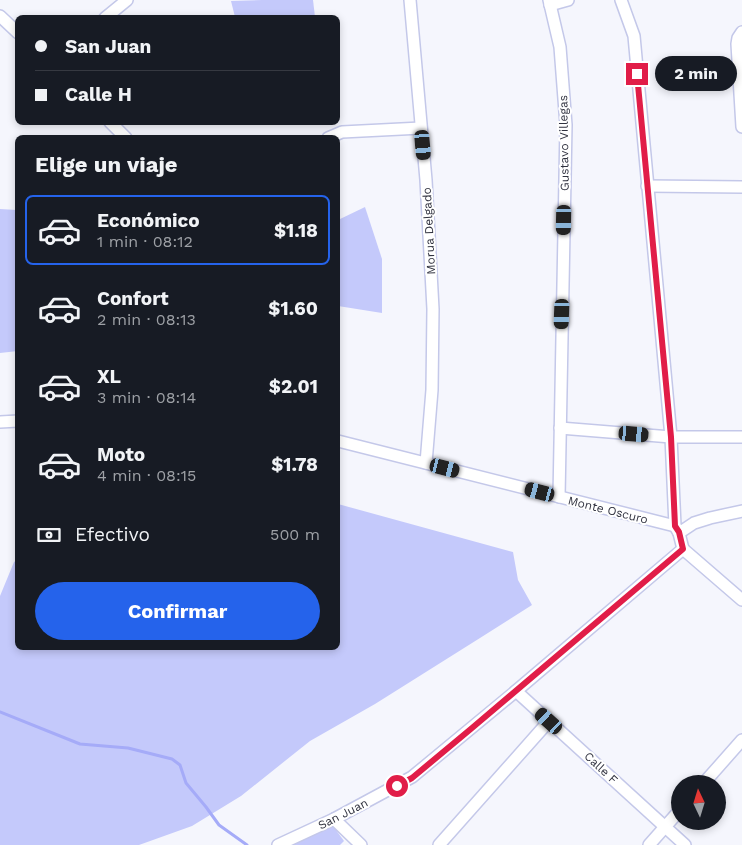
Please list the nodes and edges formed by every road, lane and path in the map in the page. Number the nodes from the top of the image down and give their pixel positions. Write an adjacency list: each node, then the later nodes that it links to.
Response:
1 (128, 0): 6 (street)
2 (410, 0): 12 (street, Morua Delgado)
3 (568, 0): 5 (street)
4 (621, 0): 15 (street)
5 (550, 3): 19 (street, Gustavo Villegas)
6 (109, 15)
7 (0, 16): 8 (street)
8 (15, 29)
9 (742, 32): 11 (street)
10 (113, 125): 13 (street)
11 (742, 127)
12 (421, 128): 14 (street); 23 (street, Morua Delgado)
13 (123, 135)
14 (335, 135)
15 (647, 186): 16 (street); 20 (street)
16 (742, 187)
17 (15, 421): 18 (street)
18 (0, 422)
19 (560, 428): 20 (street); 24 (street, Gustavo Villegas)
20 (671, 437): 21 (street); 26 (street)
21 (742, 438)
22 (340, 442): 23 (street, Monte Oscuro)
23 (426, 463): 24 (street, Monte Oscuro)
24 (559, 497): 26 (street, Monte Oscuro)
25 (742, 511): 26 (street)
26 (677, 529): 27 (street)
27 (683, 549): 28 (street); 29 (street, San Juan)
28 (742, 600)
29 (516, 692): 30 (street, Calle F); 33 (street, San Juan)
30 (549, 721): 35 (street, Calle F); 38 (street)
31 (742, 740): 32 (street)
32 (711, 775)
33 (334, 819): 36 (street, San Juan); 37 (street)
34 (671, 820): 35 (street)
35 (665, 827): 39 (street); 40 (street, Calle F)
36 (278, 845)
37 (361, 845)
38 (439, 845)
39 (649, 845)
40 (685, 845)

